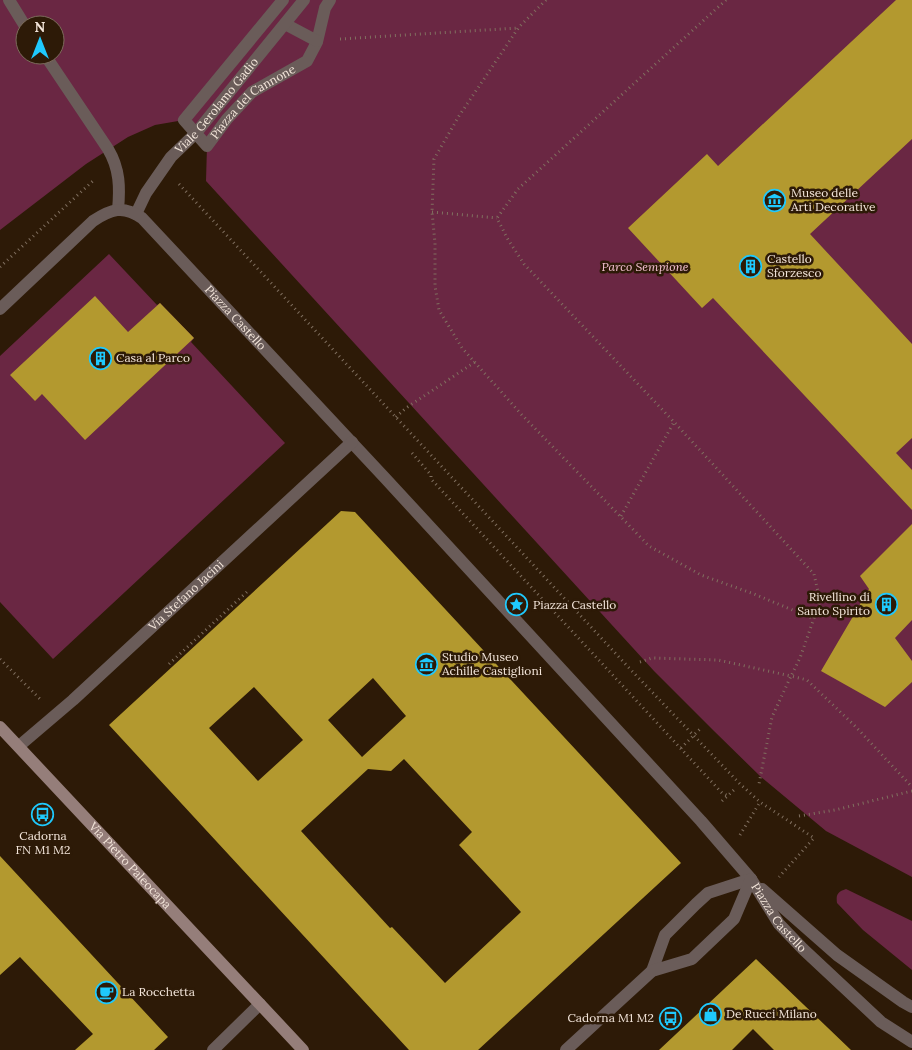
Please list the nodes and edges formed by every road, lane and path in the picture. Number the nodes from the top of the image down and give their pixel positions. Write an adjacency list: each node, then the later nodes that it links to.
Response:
1 (9, 0): 7 (street)
2 (283, 0): 12 (street, Piazza del Cannone)
3 (304, 0): 8 (street, Viale Gerolamo Gadio)
4 (330, 0): 10 (street, Piazza del Cannone)
5 (546, 0): 9 (path)
6 (726, 0): 17 (path)
7 (18, 15)
8 (285, 24): 10 (street); 12 (street, Viale Gerolamo Gadio)
9 (519, 28): 10 (path); 16 (path)
10 (317, 41): 12 (street, Piazza del Cannone)
11 (51, 65): 15 (street)
12 (196, 133): 15 (street, Viale Gerolamo Gadio)
13 (95, 179): 18 (path)
14 (176, 181): 21 (path)
15 (127, 211): 19 (street); 23 (street, Piazza Castello)
16 (432, 212): 17 (path); 20 (path)
17 (497, 218): 22 (path)
18 (0, 267)
19 (0, 309)
20 (475, 362): 21 (path); 25 (path)
21 (396, 417): 35 (path)
22 (674, 422): 25 (path); 27 (path)
23 (352, 442): 32 (street, Via Stefano Jacini); 45 (street, Piazza Castello)
24 (412, 453): 37 (path)
25 (621, 516): 27 (path)
26 (250, 590): 30 (path)
27 (814, 619): 31 (path)
28 (0, 660): 32 (path)
29 (640, 662): 31 (path)
30 (169, 664)
31 (791, 676): 38 (path); 40 (path)
32 (56, 716): 36 (street, Via Stefano Jacini)
33 (0, 727): 36 (street, Via Pietro Paleocapa)
34 (702, 727): 35 (path)
35 (694, 736): 37 (path); 43 (path)
36 (19, 746): 49 (street, Via Pietro Paleocapa)
37 (681, 748): 41 (path)
38 (759, 784)
39 (736, 788): 41 (path)
40 (912, 789): 44 (path)
41 (728, 796): 42 (path)
42 (722, 801)
43 (760, 802): 45 (path); 47 (path)
44 (800, 816)
45 (729, 852): 46 (street, Piazza Castello)
46 (751, 879): 47 (street); 48 (street); 48 (street); 51 (street, Piazza Castello)
47 (765, 892): 50 (street)
48 (652, 971): 54 (street)
49 (260, 1004): 52 (street); 53 (street, Via Pietro Paleocapa)
50 (912, 1007)
51 (912, 1042)
52 (214, 1050)
53 (302, 1050)
54 (566, 1050)

